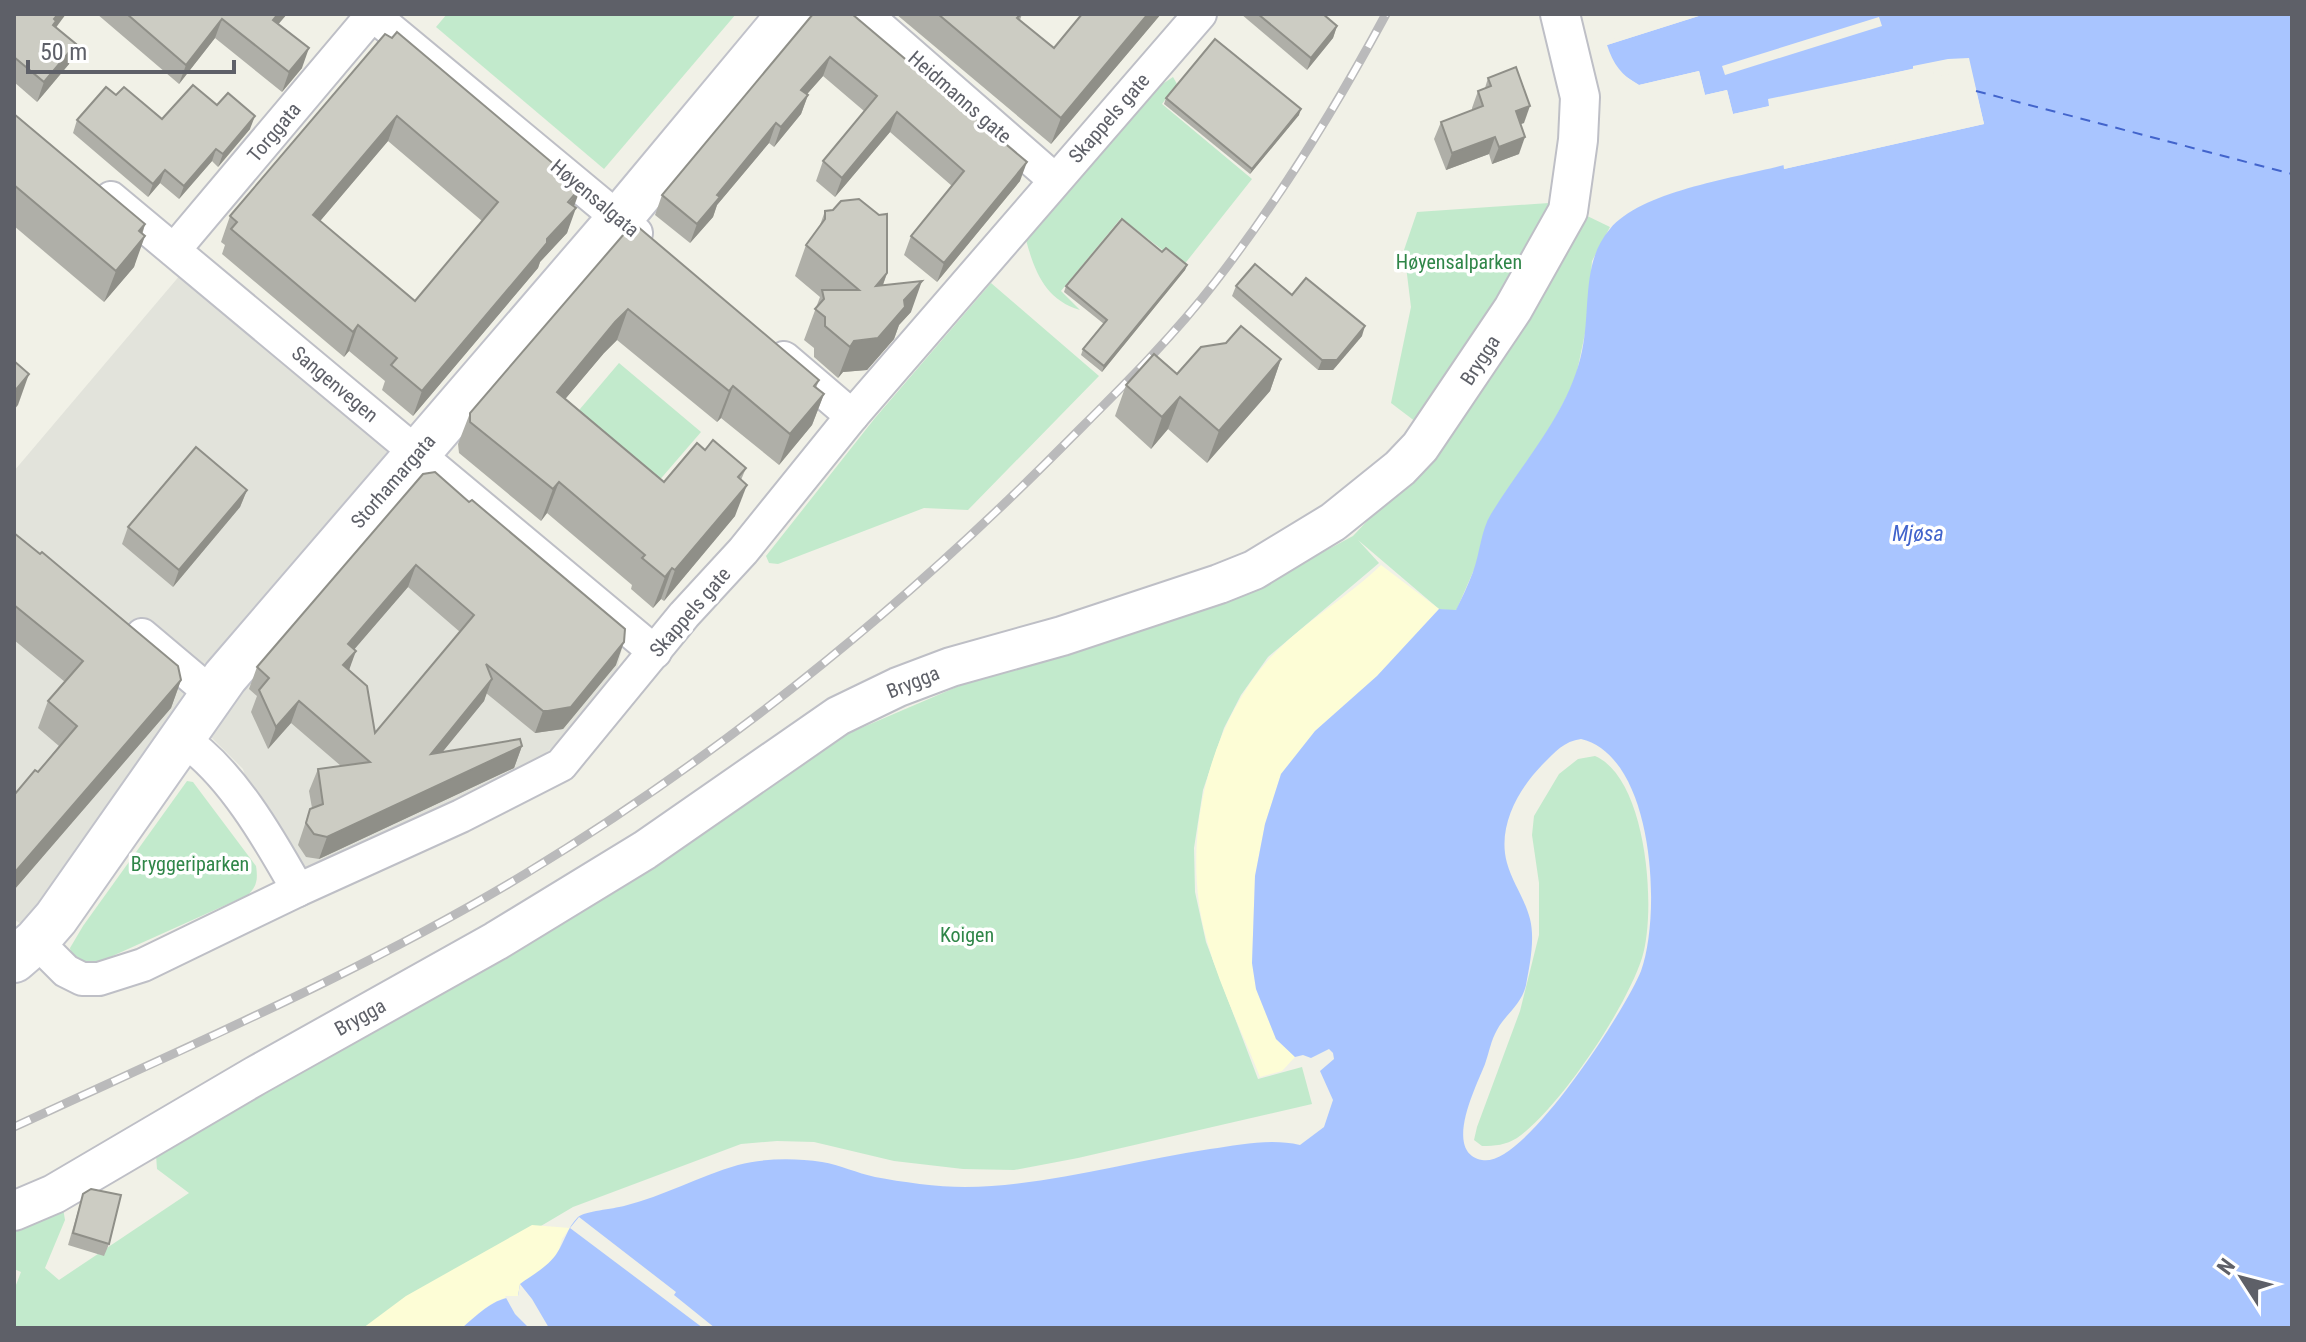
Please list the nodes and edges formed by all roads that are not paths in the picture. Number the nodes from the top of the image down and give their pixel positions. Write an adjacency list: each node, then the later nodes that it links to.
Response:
1 (373, 14): 8 (street, Høyensalgata); 9 (street, Torggata)
2 (790, 14): 8 (main road, Storhamargata)
3 (865, 14): 7 (street, Heidmanns gate)
4 (1200, 14): 7 (street, Skappels gate)
5 (1560, 14): 20 (street, Brygga)
6 (86, 178): 9 (street, Sangenvegen)
7 (1055, 180): 12 (street, Skappels gate)
8 (620, 218): 10 (street, Høyensalgata); 13 (main road, Storhamargata)
9 (174, 250): 13 (street, Sangenvegen)
10 (659, 253)
11 (767, 343): 12 (street)
12 (852, 416): 15 (street, Skappels gate)
13 (418, 452): 15 (street, Sangenvegen); 16 (main road, Storhamargata)
14 (142, 635): 16 (street)
15 (655, 652): 18 (street, Skappels gate)
16 (212, 694): 17 (main road, Storhamargata)
17 (180, 738): 18 (street); 19 (main road, Storhamargata)
18 (298, 890): 19 (street, Skappels gate)
19 (25, 951)
20 (14, 1211)

